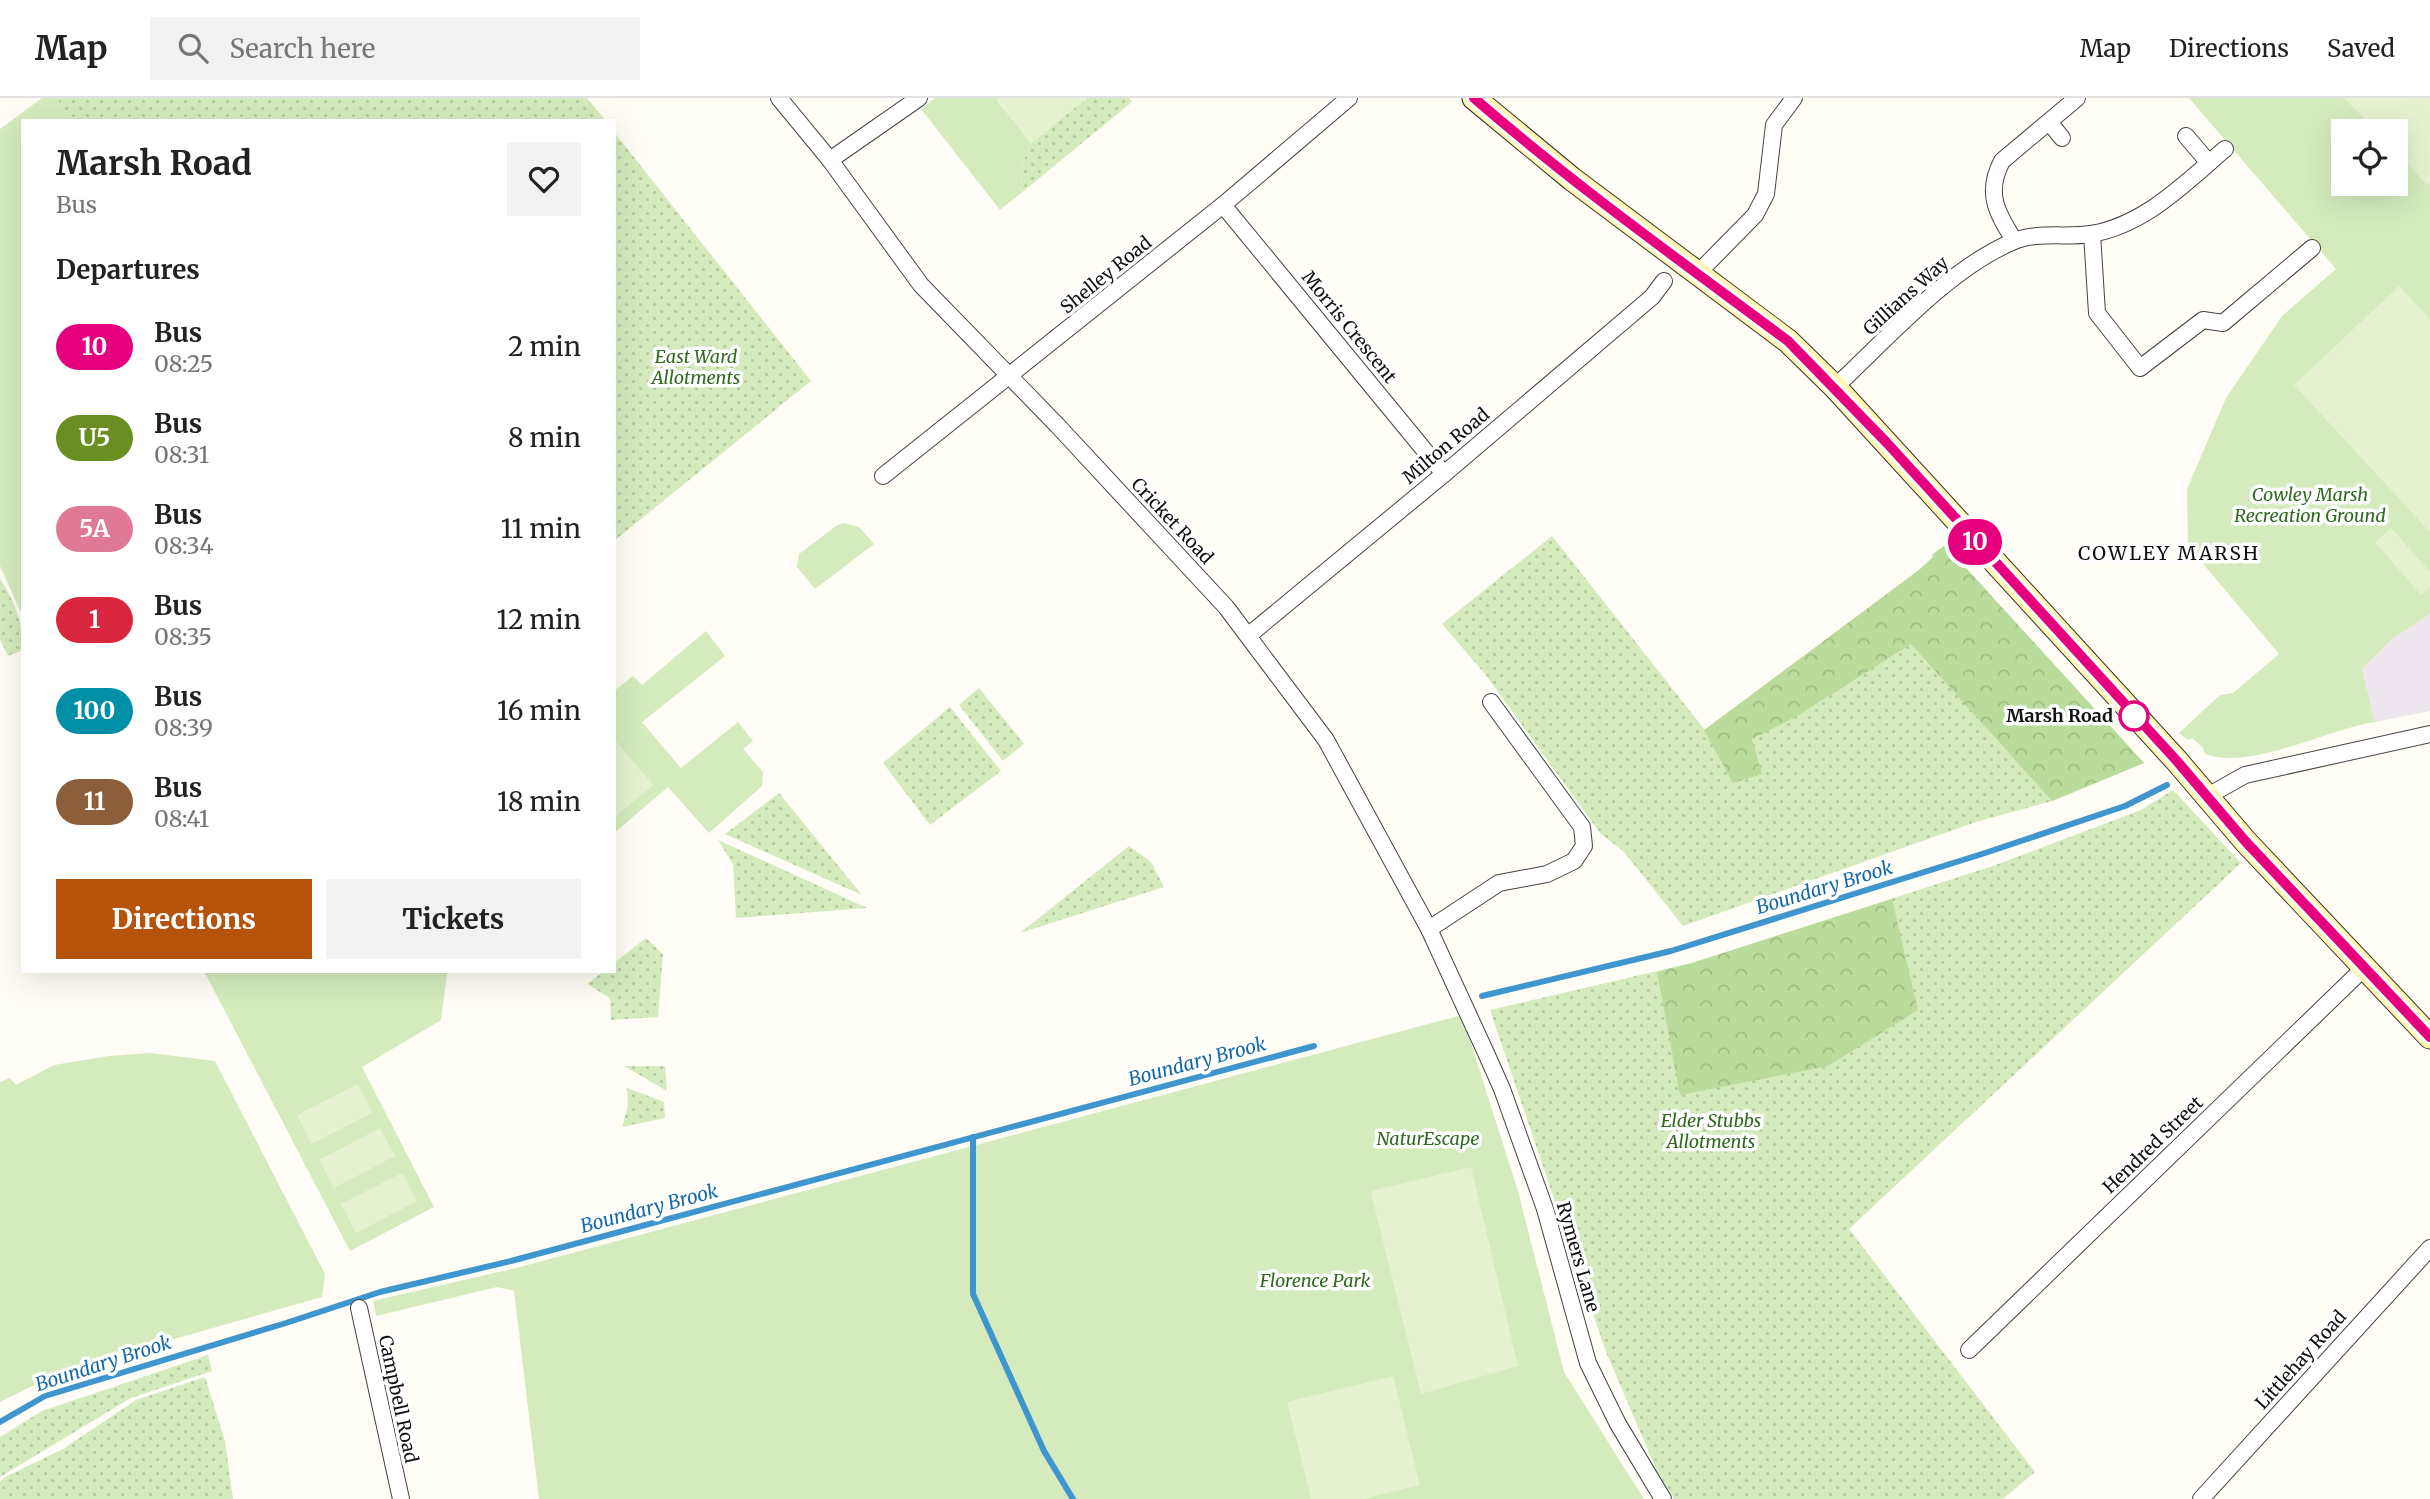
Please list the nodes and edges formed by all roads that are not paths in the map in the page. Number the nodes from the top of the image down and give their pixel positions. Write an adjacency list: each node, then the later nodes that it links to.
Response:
1 (779, 98): 11 (street, Cricket Road)
2 (919, 98): 11 (street)
3 (1349, 98): 13 (street, Shelley Road)
4 (1474, 98): 17 (main road)
5 (1794, 98): 17 (street)
6 (2077, 98): 7 (street)
7 (2049, 122): 9 (street); 15 (street)
8 (2186, 136): 12 (street)
9 (2063, 138)
10 (2225, 149): 12 (street, Gillians Way)
11 (830, 160): 19 (street, Cricket Road)
12 (2208, 163): 14 (street, Gillians Way)
13 (1223, 205): 19 (street, Shelley Road); 21 (street, Morris Crescent)
14 (2092, 234): 15 (street, Gillians Way); 16 (street)
15 (2014, 240): 20 (street, Gillians Way)
16 (2312, 248)
17 (1697, 274): 20 (main road)
18 (1664, 281): 21 (street, Milton Road)
19 (1010, 377): 22 (street, Shelley Road); 23 (street, Cricket Road)
20 (1835, 387): 26 (main road)
21 (1444, 474): 23 (street, Milton Road)
22 (883, 476)
23 (1248, 635): 27 (street, Cricket Road)
24 (1491, 702): 27 (street)
25 (2430, 734): 26 (street)
26 (2206, 797): 28 (main road)
27 (1429, 929): 29 (street, Cricket Road)
28 (2364, 968): 30 (main road); 33 (street, Hendred Street)
29 (1471, 1018): 35 (street, Rymers Lane)
30 (2430, 1037)
31 (2430, 1248): 36 (street, Littlehay Road)
32 (359, 1308): 34 (street, Campbell Road)
33 (1969, 1350)
34 (401, 1499)
35 (1663, 1499)
36 (2201, 1499)

